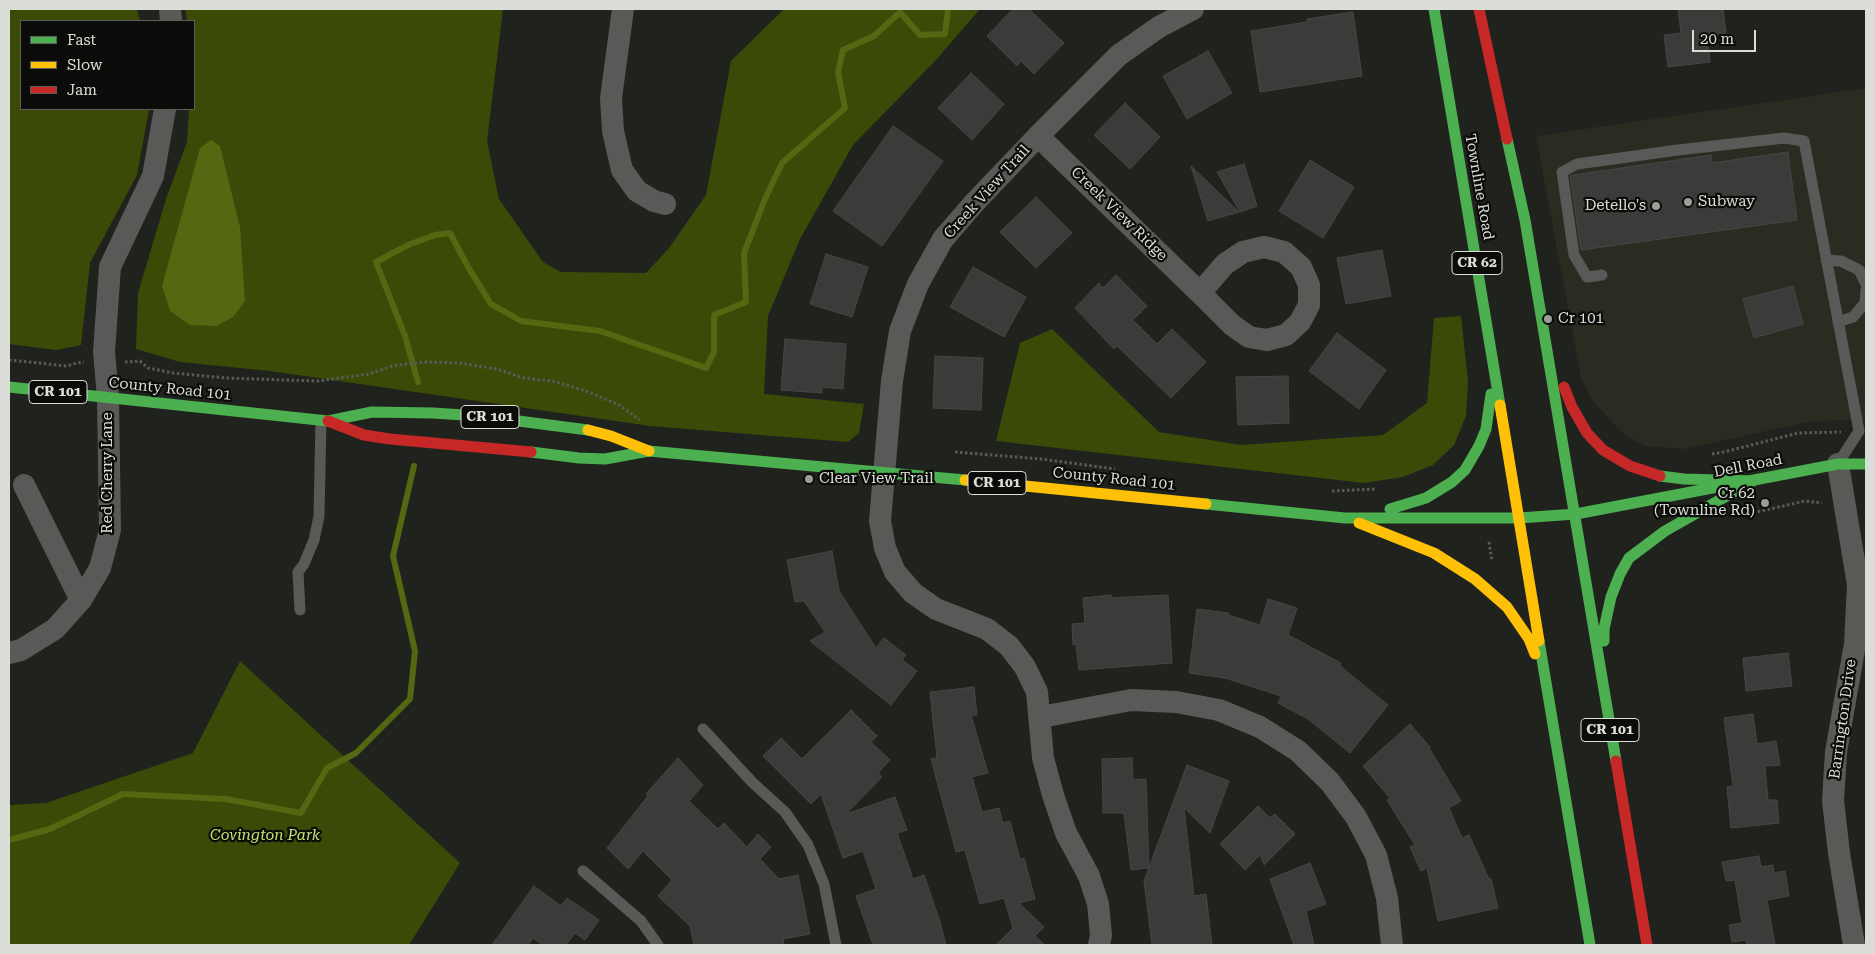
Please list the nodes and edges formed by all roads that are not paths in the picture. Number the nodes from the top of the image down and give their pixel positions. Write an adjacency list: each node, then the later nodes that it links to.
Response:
1 (622, 9): 7 (street)
2 (1193, 9): 6 (street, Creek View Trail)
3 (1434, 9): 15 (main road, Townline Road / CR 62)
4 (1479, 9): 14 (main road)
5 (166, 110): 17 (street, Red Cherry Lane)
6 (1038, 136): 12 (street, Creek View Ridge); 22 (street, Creek View Trail)
7 (665, 204)
8 (1826, 260): 9 (lane); 10 (lane); 13 (lane)
9 (1602, 275)
10 (1866, 284)
11 (1866, 289): 13 (lane)
12 (1200, 293): 12 (street)
13 (1838, 322): 20 (lane)
14 (1548, 347): 23 (main road); 25 (main road)
15 (1492, 357): 26 (main road); 27 (main road, Townline Road / CR 62)
16 (9, 388): 17 (main road, County Road 101 / CR 101)
17 (108, 397): 18 (main road, County Road 101 / CR 101); 28 (street, Red Cherry Lane)
18 (324, 420): 19 (main road, County Road 101 / CR 101); 19 (main road, County Road 101 / CR 101); 29 (lane)
19 (649, 451): 22 (main road, County Road 101 / CR 101)
20 (1838, 464): 21 (main road, Dell Road); 23 (main road, Dell Road); 42 (street, Barrington Drive)
21 (1866, 464)
22 (885, 472): 26 (main road, County Road 101 / CR 101); 33 (street, Creek View Trail)
23 (1753, 481): 25 (main road, Dell Road); 32 (main road)
24 (24, 485): 28 (street)
25 (1576, 514): 27 (main road, County Road 101 / CR 101); 32 (main road, CR 101 / CR 101)
26 (1345, 518): 27 (main road, County Road 101 / CR 101); 31 (main road, CR 101)
27 (1520, 518): 31 (main road, CR 101)
28 (82, 600): 30 (street, Red Cherry Lane)
29 (300, 610)
30 (9, 653)
31 (1547, 686): 40 (main road, CR 101)
32 (1605, 697): 41 (main road, CR 101 / CR 101)
33 (1041, 717): 38 (street, Creek View Trail); 39 (street)
34 (703, 729): 37 (lane)
35 (583, 871): 36 (lane)
36 (658, 945)
37 (836, 945)
38 (1099, 945)
39 (1392, 945)
40 (1590, 945)
41 (1647, 945)
42 (1854, 945)

